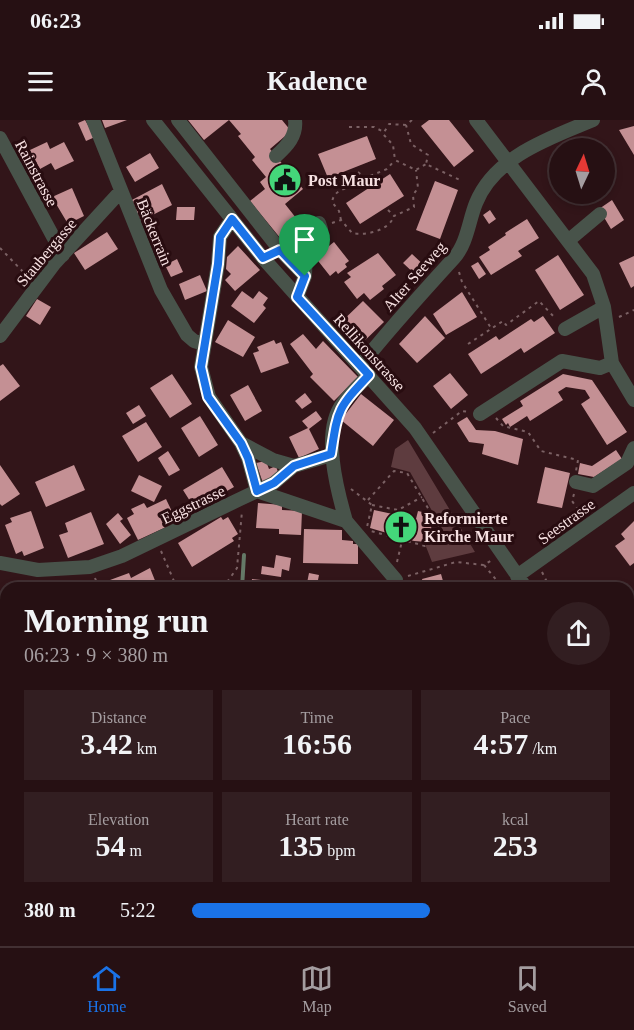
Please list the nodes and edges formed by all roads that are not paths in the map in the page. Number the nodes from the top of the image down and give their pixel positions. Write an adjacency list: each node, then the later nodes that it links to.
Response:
1 (93, 120): 10 (street, Bäckerrain)
2 (153, 120): 12 (street, Rellikonstrasse)
3 (178, 120): 17 (street)
4 (296, 120): 8 (street)
5 (476, 120): 9 (street)
6 (593, 120): 9 (street, Alter Seeweg)
7 (0, 138): 18 (street, Rainstrasse)
8 (276, 156)
9 (508, 162): 15 (street); 27 (street, Alter Seeweg)
10 (120, 192): 18 (street, Staubergasse); 25 (street, Bäckerrain)
11 (600, 214): 15 (street)
12 (232, 219): 19 (street, Rellikonstrasse); 25 (street)
13 (302, 225): 16 (street)
14 (320, 226): 16 (street)
15 (569, 240): 22 (street)
16 (306, 249): 20 (street)
17 (280, 250): 19 (street); 20 (street)
18 (63, 255): 24 (street, Staubergasse)
19 (263, 258): 21 (street, Rellikonstrasse)
20 (305, 276): 21 (street)
21 (297, 297): 27 (street, Rellikonstrasse)
22 (604, 307): 23 (street); 26 (street)
23 (565, 329)
24 (0, 336)
25 (204, 344): 30 (street)
26 (612, 363): 28 (street); 29 (street)
27 (364, 371): 32 (street, Alter Seeweg); 39 (street, Rellikonstrasse)
28 (634, 400)
29 (485, 411)
30 (241, 443): 33 (street); 35 (street)
31 (634, 448): 34 (street)
32 (331, 454): 33 (street); 37 (street)
33 (294, 466): 35 (street, Eggstrasse)
34 (575, 487)
35 (257, 491): 37 (street); 38 (street, Eggstrasse)
36 (634, 493): 39 (street, Seestrasse)
37 (346, 521): 40 (street)
38 (0, 563)
39 (517, 576): 41 (street, Rellikonstrasse)
40 (395, 581)
41 (522, 582)

